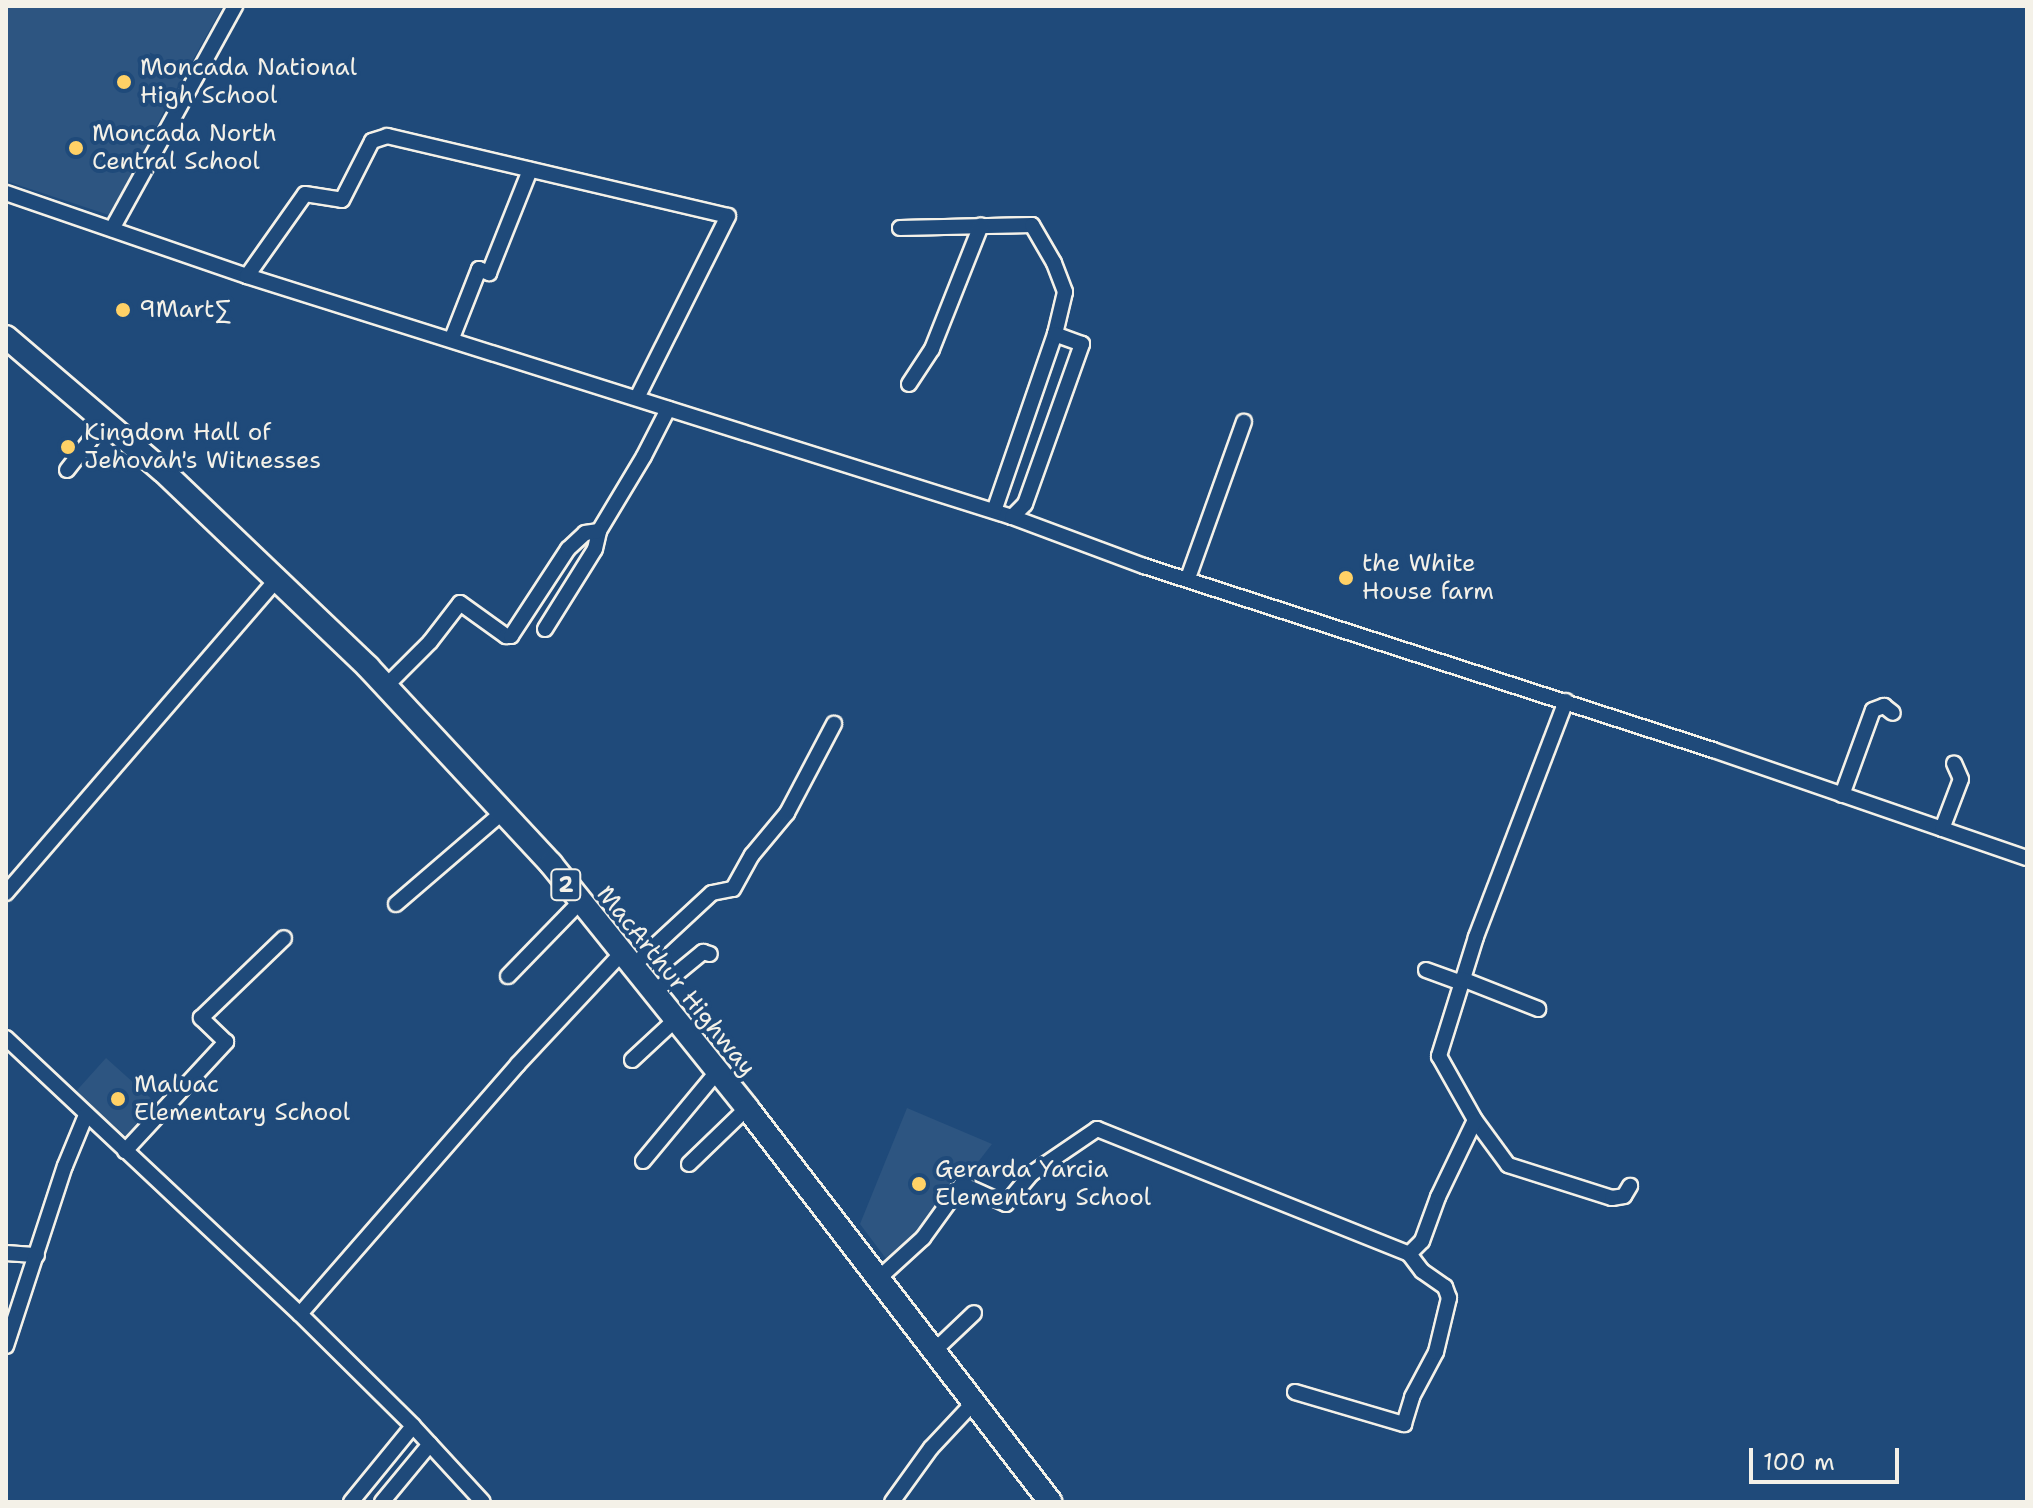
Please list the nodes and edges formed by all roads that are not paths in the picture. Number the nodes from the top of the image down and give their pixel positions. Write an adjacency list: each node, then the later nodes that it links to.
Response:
1 (235, 6): 6 (street)
2 (530, 170): 7 (street); 10 (street); 12 (street)
3 (6, 193): 6 (street)
4 (981, 225): 5 (street); 8 (street); 11 (street)
5 (900, 228)
6 (112, 229): 7 (street)
7 (247, 276): 10 (street)
8 (1055, 334): 17 (street); 18 (street)
9 (6, 337): 14 (highway, MacArthur Highway / 2)
10 (452, 338): 12 (street)
11 (909, 384)
12 (637, 398): 13 (street)
13 (668, 409): 17 (street); 19 (street)
14 (106, 420): 16 (street); 21 (highway, MacArthur Highway / 2)
15 (1244, 422): 20 (street)
16 (67, 470)
17 (994, 511): 18 (street)
18 (1012, 517): 20 (street)
19 (599, 531): 22 (street); 23 (street)
20 (1188, 578): 24 (street)
21 (276, 580): 23 (highway, MacArthur Highway / 2); 32 (street)
22 (545, 629)
23 (387, 685): 29 (highway, MacArthur Highway / 2)
24 (1566, 701): 28 (street); 40 (street)
25 (1893, 713): 28 (street)
26 (834, 724): 37 (street)
27 (1954, 763): 30 (street)
28 (1842, 795): 30 (street)
29 (503, 812): 33 (highway, MacArthur Highway / 2); 34 (street)
30 (1942, 829): 31 (street)
31 (2027, 858)
32 (6, 893)
33 (579, 903): 37 (highway, MacArthur Highway / 2); 39 (street)
34 (396, 904)
35 (284, 938): 50 (street)
36 (710, 954): 41 (street)
37 (627, 960): 41 (highway, MacArthur Highway / 2); 59 (street)
38 (1426, 970): 40 (street)
39 (508, 976)
40 (1462, 981): 42 (street); 49 (street)
41 (653, 993): 43 (highway, MacArthur Highway / 2)
42 (1538, 1009)
43 (675, 1020): 45 (street); 46 (highway, MacArthur Highway / 2)
44 (6, 1038): 48 (street)
45 (632, 1060)
46 (717, 1072): 47 (highway, MacArthur Highway / 2); 51 (street)
47 (747, 1108): 52 (street); 57 (highway, MacArthur Highway / 2)
48 (86, 1115): 50 (street); 56 (street)
49 (1475, 1120): 53 (street); 55 (street)
50 (125, 1151): 59 (street)
51 (643, 1161)
52 (689, 1164)
53 (1630, 1186)
54 (6, 1253): 56 (street)
55 (1409, 1254): 57 (street); 62 (street)
56 (37, 1255): 60 (street)
57 (878, 1279): 61 (highway, MacArthur Highway / 2)
58 (974, 1313): 61 (street)
59 (300, 1314): 64 (street)
60 (6, 1346)
61 (934, 1351): 63 (highway, MacArthur Highway / 2)
62 (1295, 1392)
63 (974, 1402): 69 (street); 70 (highway, MacArthur Highway / 2)
64 (413, 1426): 65 (street); 66 (street)
65 (430, 1444): 67 (street); 68 (street)
66 (351, 1502)
67 (382, 1502)
68 (483, 1502)
69 (892, 1502)
70 (1050, 1502)

